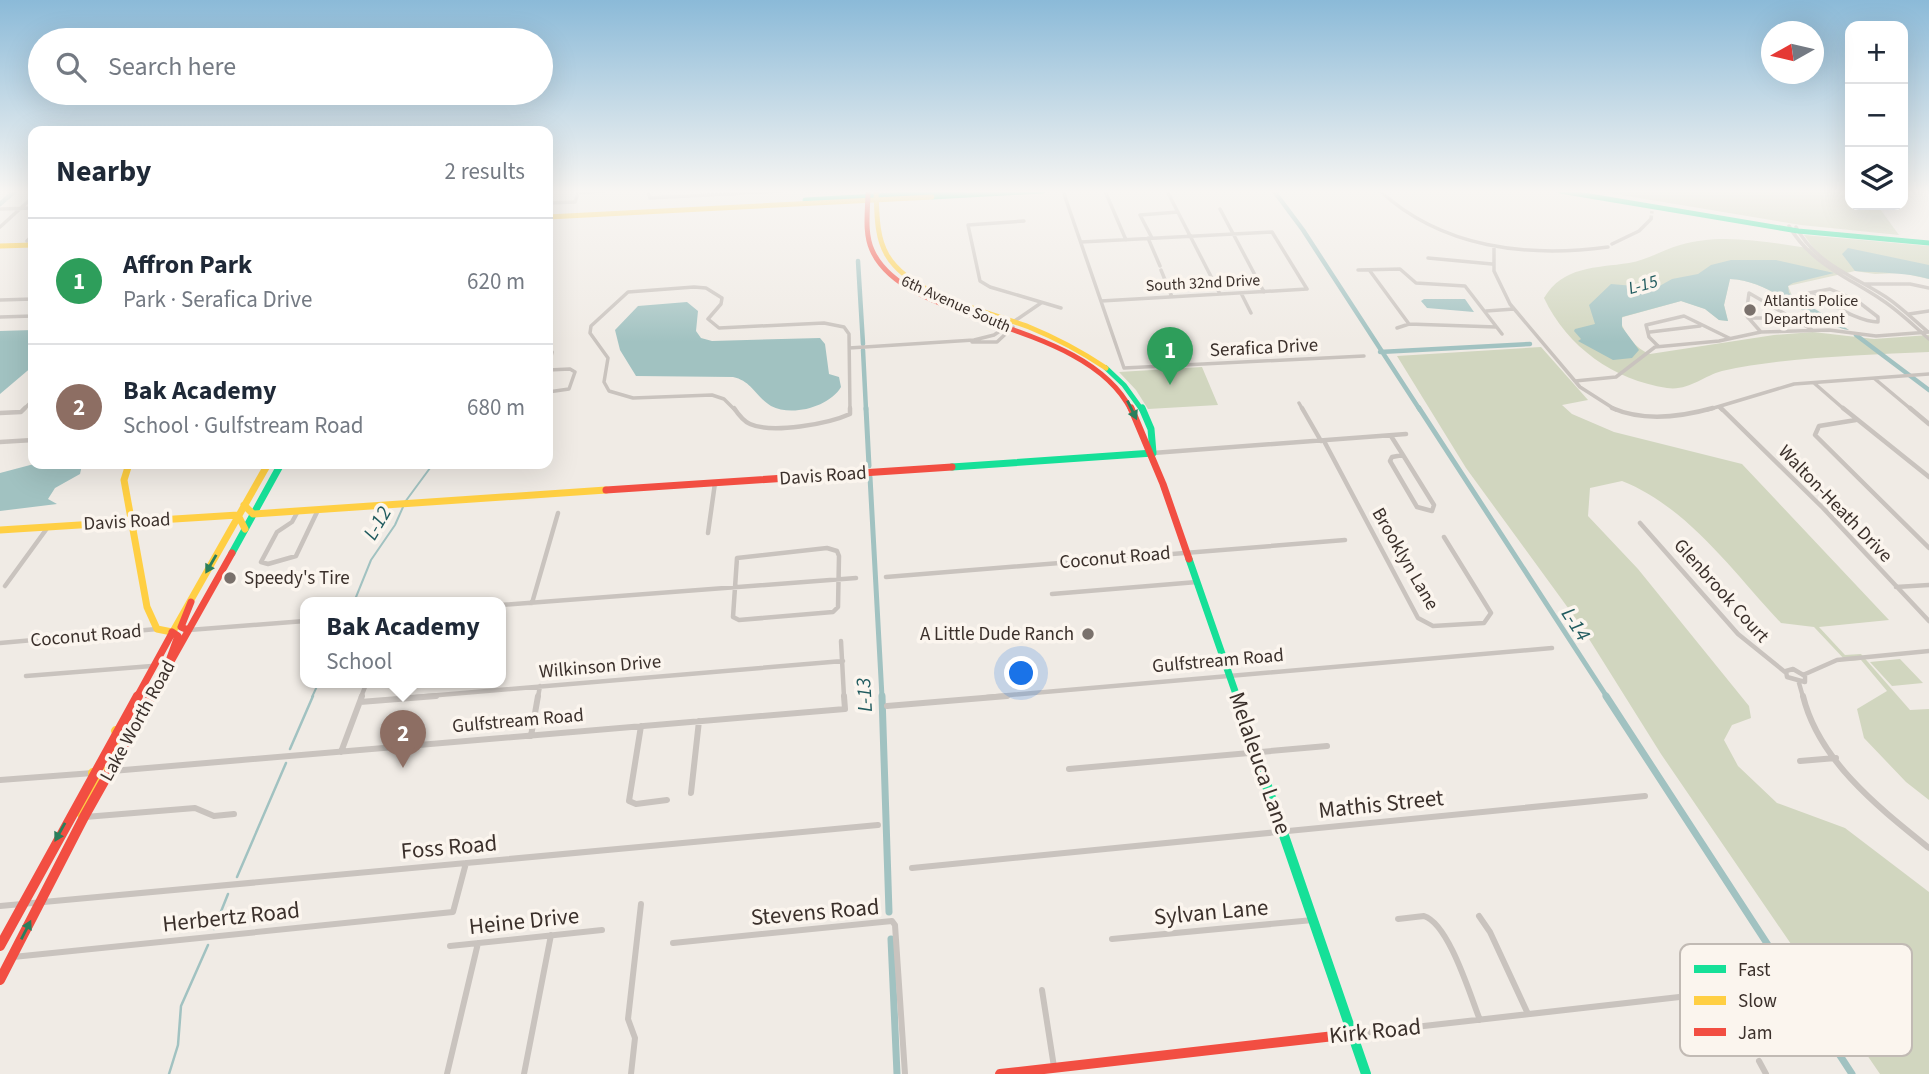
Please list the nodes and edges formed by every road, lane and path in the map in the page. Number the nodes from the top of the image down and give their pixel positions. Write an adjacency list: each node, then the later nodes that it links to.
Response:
1 (881, 241): 43 (main road, 6th Avenue South)
2 (971, 241): 29 (street)
3 (1101, 241): 13 (street)
4 (1151, 241): 25 (street)
5 (1193, 241): 24 (street)
6 (1237, 241): 22 (street)
7 (1278, 241): 22 (street, South 32nd Drive)
8 (1473, 241): 15 (street)
9 (1620, 241): 15 (street)
10 (1798, 241): 36 (street)
11 (1804, 241): 20 (street)
12 (28, 242): 14 (main road)
13 (1081, 242): 28 (street)
14 (0, 244)
15 (1494, 246): 17 (street)
16 (1428, 258): 17 (street)
17 (1492, 264): 31 (street)
18 (1358, 270): 19 (street)
19 (1370, 270): 33 (street); 41 (street)
20 (1864, 284): 21 (street); 35 (street)
21 (1929, 288)
22 (1264, 292): 23 (street, South 32nd Drive)
23 (1241, 293): 24 (street, South 32nd Drive); 34 (street)
24 (1220, 294): 25 (street, South 32nd Drive)
25 (1172, 297): 28 (street, South 32nd Drive)
26 (28, 299): 27 (street)
27 (0, 300)
28 (1101, 301): 59 (street, Serafica Drive)
29 (1041, 303): 30 (street); 43 (street)
30 (1061, 308)
31 (1514, 309): 33 (street); 65 (street)
32 (1929, 310): 35 (street)
33 (1485, 311): 45 (street)
34 (1251, 313)
35 (1909, 314): 36 (street); 50 (street)
36 (1902, 315): 51 (street)
37 (28, 316): 38 (street)
38 (0, 317)
39 (1747, 318): 40 (street); 40 (street); 49 (street)
40 (1794, 318): 47 (street)
41 (1409, 324): 45 (street); 46 (street)
42 (1872, 324): 42 (street); 53 (street)
43 (1011, 326): 56 (street); 56 (street); 60 (main road, 6th Avenue South); 62 (main road, 6th Avenue South)
44 (1701, 326): 48 (street); 48 (street); 54 (street)
45 (1496, 327): 52 (street)
46 (1397, 328)
47 (1813, 330): 49 (street); 53 (street)
48 (1650, 332): 57 (street)
49 (1761, 332): 54 (street)
50 (1929, 332): 51 (street)
51 (1922, 333): 53 (street); 55 (street)
52 (1502, 334)
53 (1887, 335)
54 (1729, 338): 57 (street)
55 (1929, 339)
56 (967, 341): 58 (street)
57 (1658, 347): 65 (street)
58 (849, 348): 58 (street)
59 (1364, 356)
60 (1110, 369): 79 (main road, Melaleuca Lane)
61 (553, 370): 67 (street)
62 (1101, 372): 79 (main road, Melaleuca Lane, one-way to 79)
63 (1929, 374): 64 (street)
64 (1874, 378): 66 (street); 73 (street)
65 (1574, 381): 70 (street)
66 (1814, 382): 70 (street); 72 (street)
67 (553, 391)
68 (1299, 403): 77 (street)
69 (28, 405): 71 (street)
70 (1719, 407): 108 (street, Walton-Heath Drive)
71 (0, 413)
72 (1856, 420): 84 (street); 100 (street)
73 (1929, 424)
74 (1406, 434): 75 (street, Davis Road)
75 (1391, 436): 77 (street, Davis Road); 80 (street)
76 (28, 440): 78 (street)
77 (1322, 441): 79 (street, Davis Road); 98 (street, Brooklyn Lane)
78 (0, 442)
79 (1153, 453): 85 (main road, Davis Road); 101 (main road, Melaleuca Lane)
80 (1404, 455): 80 (street)
81 (127, 469): 92 (main road)
82 (265, 469): 86 (main road, Lake Worth Road)
83 (278, 469): 90 (main road, Lake Worth Road)
84 (1929, 477)
85 (715, 483): 87 (main road, Davis Road); 97 (street)
86 (244, 505): 90 (main road); 91 (main road, Lake Worth Road)
87 (317, 510): 88 (main road, Davis Road); 88 (street)
88 (298, 512): 90 (main road, Davis Road)
89 (558, 513): 112 (street)
90 (253, 514): 95 (main road, Lake Worth Road)
91 (238, 515): 92 (main road, Davis Road); 95 (main road); 111 (main road, Lake Worth Road, one-way to 111)
92 (131, 521): 94 (main road, Davis Road); 116 (main road)
93 (1640, 523): 126 (street, Glenbrook Court)
94 (48, 526): 96 (main road, Davis Road); 107 (street)
95 (245, 529): 117 (main road, Lake Worth Road)
96 (0, 530)
97 (708, 533)
98 (1444, 537)
99 (1345, 540): 101 (street, Coconut Road)
100 (1929, 548)
101 (1187, 553): 102 (street, Coconut Road); 105 (main road, Melaleuca Lane)
102 (886, 576)
103 (856, 578): 104 (street)
104 (839, 580): 109 (street); 109 (street); 109 (street)
105 (1197, 582): 110 (street); 129 (main road, Melaleuca Lane)
106 (1929, 585): 108 (street)
107 (5, 586)
108 (1896, 587): 115 (street, Walton-Heath Drive)
109 (732, 588): 112 (street)
110 (1052, 594)
111 (191, 598): 117 (main road); 118 (main road, Lake Worth Road)
112 (532, 603): 113 (street)
113 (506, 606)
114 (300, 621): 117 (street)
115 (1929, 621)
116 (157, 629): 118 (main road, Coconut Road); 120 (street, Coconut Road)
117 (188, 630): 124 (main road, Lake Worth Road)
118 (172, 632): 124 (main road); 125 (main road, Lake Worth Road)
119 (841, 641): 123 (street)
120 (0, 643)
121 (1552, 648): 129 (street, Gulfstream Road)
122 (1929, 651): 127 (street)
123 (843, 662): 131 (street, Wilkinson Drive); 135 (street, Gulfstream Road)
124 (170, 663): 145 (main road, Lake Worth Road)
125 (152, 666): 128 (street); 137 (main road, Lake Worth Road)
126 (1785, 672): 127 (street); 130 (street, Glenbrook Court)
127 (1803, 675): 130 (street)
128 (26, 676)
129 (1229, 676): 134 (street, Gulfstream Road); 141 (main road, Melaleuca Lane)
130 (1799, 683): 142 (street)
131 (540, 687): 133 (street, Wilkinson Drive); 138 (street)
132 (365, 688): 133 (street)
133 (360, 702): 140 (street)
134 (887, 706)
135 (699, 722): 136 (street, Gulfstream Road); 148 (street)
136 (641, 726): 138 (street, Gulfstream Road); 150 (street)
137 (116, 731): 145 (main road); 146 (main road, Lake Worth Road)
138 (531, 736): 140 (street, Gulfstream Road)
139 (1327, 746): 141 (street)
140 (341, 752): 145 (street, Gulfstream Road)
141 (1256, 752): 144 (street); 154 (main road, Melaleuca Lane)
142 (1836, 758): 143 (street); 155 (street)
143 (1800, 761)
144 (1069, 769)
145 (110, 771): 152 (main road, Lake Worth Road)
146 (93, 773): 147 (street); 152 (main road); 158 (main road, Lake Worth Road, one-way to 158)
147 (0, 780)
148 (691, 793)
149 (1645, 796): 154 (street, Mathis Street)
150 (667, 800)
151 (234, 814): 152 (street)
152 (84, 817): 159 (main road, Lake Worth Road)
153 (878, 825): 156 (street, Foss Road)
154 (1283, 831): 157 (street, Mathis Street); 164 (main road, Melaleuca Lane)
155 (1929, 848)
156 (466, 863): 159 (street, Foss Road); 172 (street, Herbertz Road)
157 (912, 867)
158 (22, 904): 159 (street, Foss Road); 161 (street, Foss Road); 170 (main road, Lake Worth Road)
159 (40, 904): 172 (main road, Lake Worth Road, one-way to 159)
160 (641, 904): 184 (street)
161 (0, 906)
162 (1479, 916): 176 (street)
163 (1398, 919): 177 (street)
164 (1313, 920): 167 (street, Sylvan Lane); 178 (main road, Melaleuca Lane)
165 (602, 930): 166 (street, Heine Drive)
166 (551, 936): 168 (street, Heine Drive); 183 (street)
167 (1112, 939)
168 (478, 943): 171 (street, Heine Drive); 182 (street)
169 (673, 943): 185 (street, Stevens Road)
170 (0, 946)
171 (450, 946)
172 (13, 957): 173 (main road, Lake Worth Road)
173 (0, 980)
174 (1042, 990): 180 (street)
175 (1680, 997): 176 (street, Kirk Road)
176 (1528, 1014): 177 (street, Kirk Road)
177 (1480, 1020): 178 (street, Kirk Road)
178 (1352, 1034): 180 (main road, Kirk Road); 187 (main road, Melaleuca Lane)
179 (1759, 1061): 188 (street)
180 (1054, 1068): 181 (main road, Kirk Road)
181 (1040, 1072): 186 (main road, Kirk Road)
182 (447, 1074)
183 (524, 1074)
184 (631, 1074)
185 (905, 1074)
186 (1000, 1074)
187 (1366, 1074)
188 (1766, 1074)

